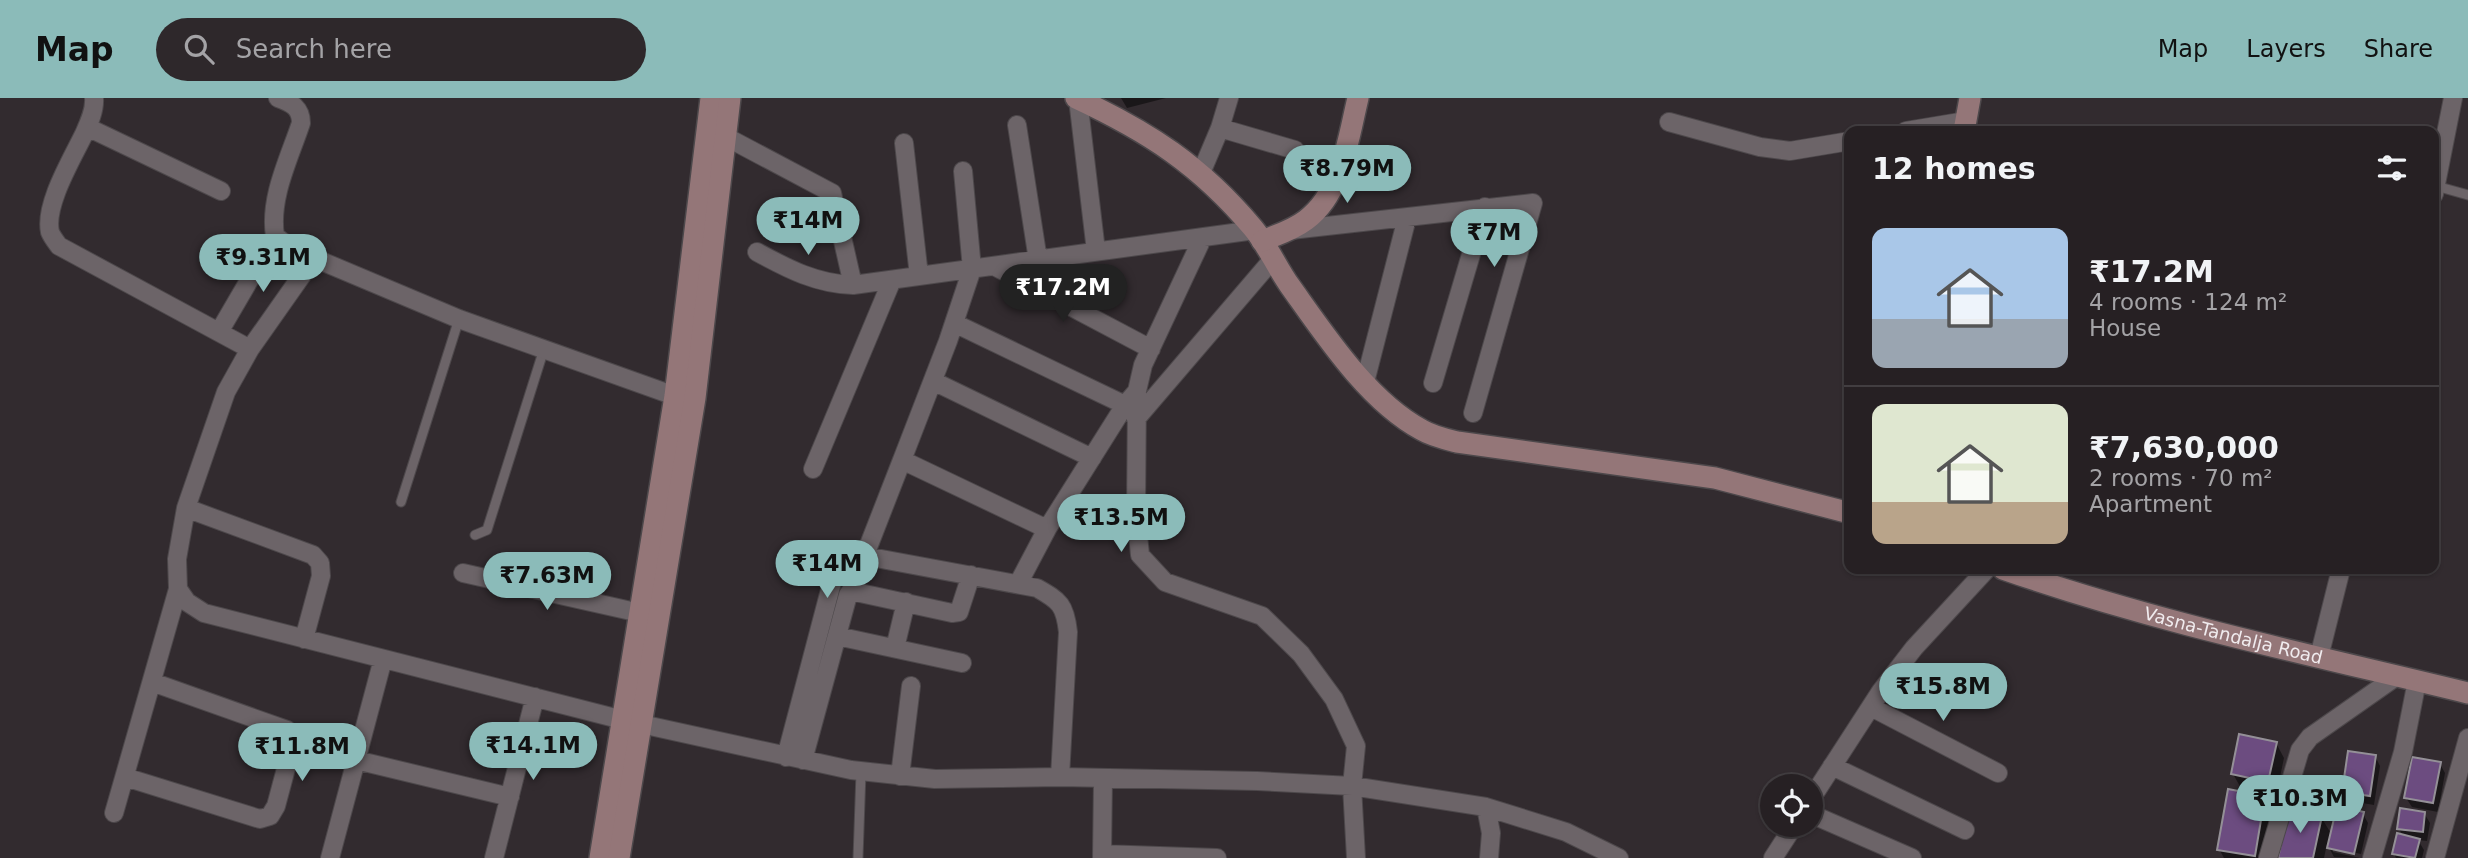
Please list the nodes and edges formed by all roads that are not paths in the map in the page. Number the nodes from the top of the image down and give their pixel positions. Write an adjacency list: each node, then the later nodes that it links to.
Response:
1 (94, 98): 13 (street)
2 (278, 98): 28 (street)
3 (711, 98): 15 (street)
4 (730, 98): 15 (street)
5 (1229, 98): 14 (street)
6 (1358, 98): 27 (street)
7 (1970, 98): 12 (street)
8 (2453, 98): 20 (street)
9 (1077, 99): 21 (street); 31 (street)
10 (1669, 122): 16 (street)
11 (1017, 125): 34 (street)
12 (1965, 126)
13 (87, 127): 22 (street); 42 (street)
14 (1220, 128): 18 (street); 21 (street)
15 (717, 132): 39 (street); 49 (street); 82 (street)
16 (1844, 142)
17 (904, 143): 37 (street)
18 (1295, 150)
19 (963, 170): 36 (street)
20 (2439, 170)
21 (1201, 173): 30 (street)
22 (221, 191)
23 (2439, 191): 24 (lane)
24 (2468, 195)
25 (1485, 207): 26 (street); 48 (street); 51 (street)
26 (1407, 218): 27 (street); 47 (street)
27 (1290, 230): 30 (street)
28 (275, 236): 33 (street); 42 (street)
29 (1203, 237): 30 (street); 31 (street); 45 (street)
30 (1263, 243): 47 (street); 50 (street)
31 (1096, 251): 34 (street)
32 (757, 252): 39 (street)
33 (314, 258): 40 (street); 43 (street)
34 (1038, 260): 35 (street)
35 (994, 266): 36 (street); 45 (street)
36 (972, 269): 37 (street); 41 (street)
37 (919, 276): 38 (street)
38 (892, 280): 39 (street); 54 (street)
39 (853, 285)
40 (459, 319): 44 (street); 55 (lane)
41 (954, 323): 46 (street); 50 (street)
42 (219, 332): 43 (street)
43 (250, 349): 56 (street)
44 (544, 349): 49 (street); 59 (lane)
45 (1151, 349): 50 (street)
46 (933, 381): 52 (street); 53 (street)
47 (1365, 382): 57 (street)
48 (1433, 383)
49 (675, 396): 69 (street)
50 (1130, 412): 52 (street); 94 (street)
51 (1473, 413)
52 (1092, 458): 58 (street)
53 (902, 460): 58 (street); 60 (street)
54 (813, 469)
55 (401, 502)
56 (186, 508): 67 (street); 71 (street)
57 (1844, 511)
58 (1047, 528): 66 (street)
59 (475, 535)
60 (865, 555): 65 (street); 84 (street)
61 (463, 573): 69 (street)
62 (1982, 574): 81 (street)
63 (2017, 574): 73 (street, Vasna-Tandalja Road)
64 (2340, 574): 73 (street)
65 (971, 575): 66 (street); 68 (street)
66 (1018, 584): 91 (street)
67 (178, 589): 71 (street); 77 (street)
68 (906, 602): 70 (street); 72 (street)
69 (640, 613): 82 (street)
70 (837, 636): 72 (street); 84 (street)
71 (304, 639): 74 (street)
72 (895, 648): 75 (street)
73 (2319, 657): 76 (street, Vasna-Tandalja Road)
74 (383, 659): 80 (street); 85 (street)
75 (962, 663)
76 (2407, 678): 79 (street, Vasna-Tandalja Road); 113 (street); 114 (street)
77 (152, 682): 90 (street); 90 (street)
78 (911, 685): 89 (street)
79 (2468, 693)
80 (535, 698): 82 (street); 95 (street)
81 (1871, 707): 86 (street); 88 (street)
82 (632, 722): 84 (street); 104 (street); 105 (street)
83 (2468, 738): 115 (street)
84 (794, 759): 87 (street)
85 (356, 760): 95 (street); 102 (street)
86 (1832, 766): 93 (street); 99 (street)
87 (861, 772): 89 (street); 106 (lane)
88 (1998, 772)
89 (900, 776): 91 (street)
90 (125, 777): 97 (street)
91 (1060, 777): 92 (street)
92 (1102, 778): 94 (street); 101 (street)
93 (1823, 780)
94 (1352, 786): 96 (street); 108 (street)
95 (510, 797): 103 (street)
96 (1486, 807): 109 (street); 110 (street)
97 (114, 813)
98 (1823, 819): 112 (street)
99 (1965, 830)
100 (1787, 837): 111 (street)
101 (1102, 856): 107 (street)
102 (330, 858)
103 (494, 858)
104 (600, 858)
105 (619, 858)
106 (858, 858)
107 (1217, 858)
108 (1356, 858)
109 (1489, 858)
110 (1619, 858)
111 (1773, 858)
112 (1912, 858)
113 (2269, 858)
114 (2372, 858)
115 (2435, 858)

